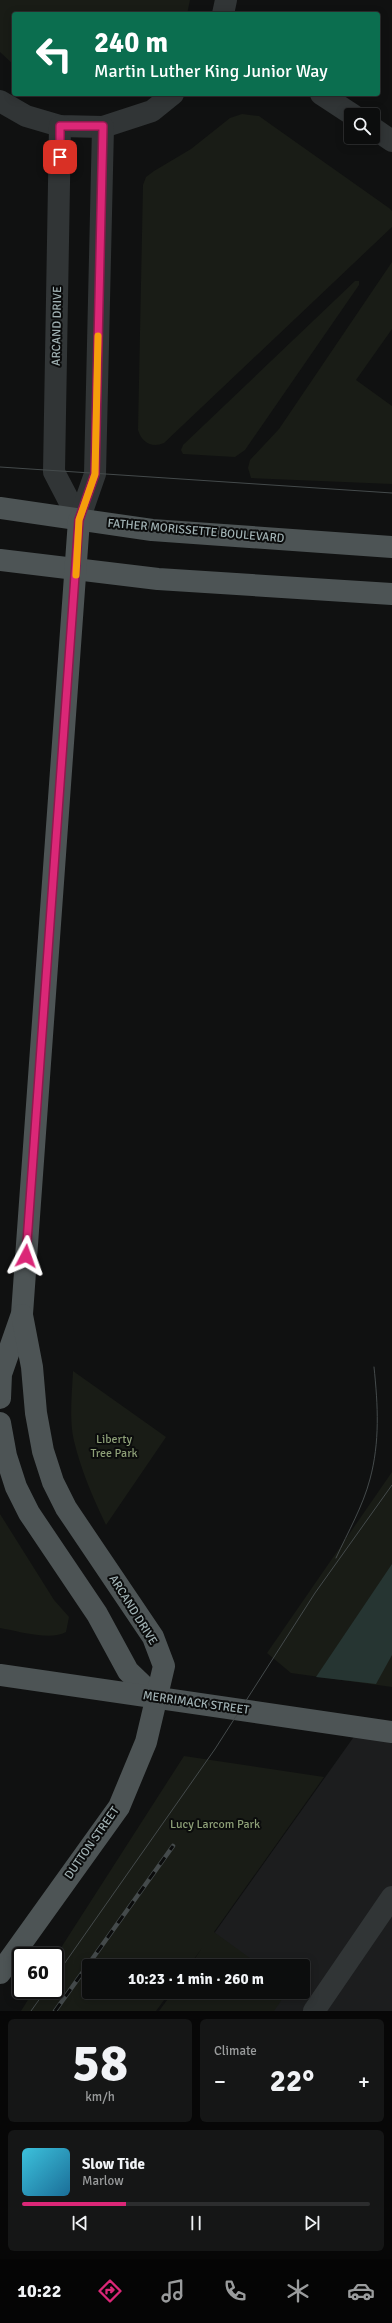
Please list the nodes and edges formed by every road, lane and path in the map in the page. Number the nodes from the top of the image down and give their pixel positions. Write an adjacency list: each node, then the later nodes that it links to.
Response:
1 (226, 0): 2 (street)
2 (223, 12)
3 (171, 96): 8 (street)
4 (325, 96): 6 (street)
5 (0, 101): 7 (street)
6 (344, 109)
7 (60, 126): 8 (street); 12 (street, ARCAND DRIVE)
8 (103, 126): 12 (street, ARCAND DRIVE)
9 (380, 133): 10 (street)
10 (392, 141)
11 (0, 508): 12 (main road, FATHER MORISSETTE BOULEVARD)
12 (79, 520): 13 (main road, FATHER MORISSETTE BOULEVARD); 15 (main road, ARCAND DRIVE)
13 (392, 547)
14 (0, 560): 15 (main road)
15 (77, 570): 16 (main road); 17 (main road, ARCAND DRIVE)
16 (392, 594)
17 (22, 1314): 18 (main road, ARCAND DRIVE); 22 (main road, ARCAND DRIVE)
18 (0, 1376): 19 (main road, ARCAND DRIVE)
19 (0, 1398)
20 (0, 1423): 22 (main road)
21 (0, 1675): 22 (main road, MERRIMACK STREET)
22 (156, 1698): 23 (main road, MERRIMACK STREET); 25 (main road, DUTTON STREET)
23 (392, 1732)
24 (392, 1897): 26 (street)
25 (0, 1973)
26 (314, 2011)

